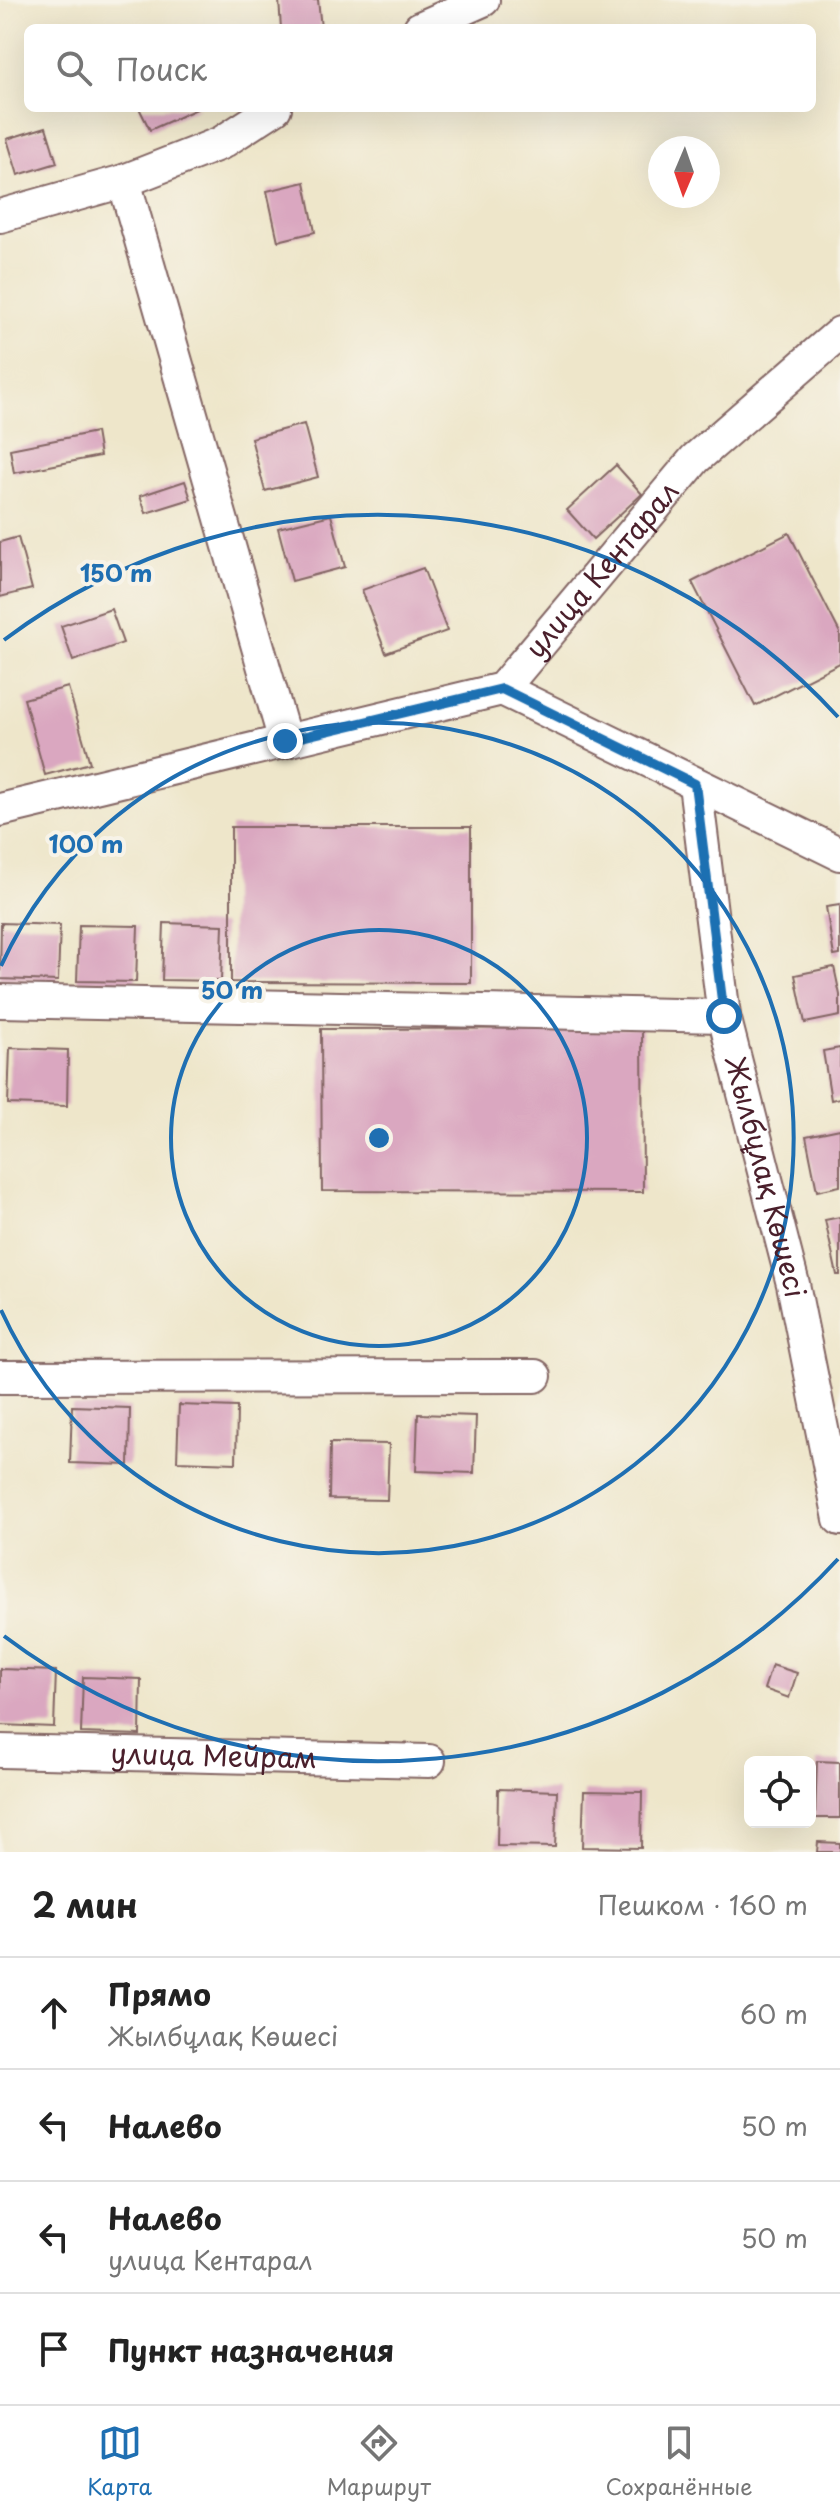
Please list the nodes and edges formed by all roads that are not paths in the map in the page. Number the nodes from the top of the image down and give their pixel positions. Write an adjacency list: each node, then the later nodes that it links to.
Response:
1 (483, 0): 2 (street)
2 (429, 24)
3 (269, 112): 4 (street)
4 (124, 181): 5 (street); 8 (street)
5 (0, 216)
6 (840, 333): 7 (street, улица Кентарал)
7 (502, 689): 8 (street); 9 (street)
8 (285, 741): 10 (street)
9 (695, 784): 11 (street); 13 (street, Жылбұлақ Көшесі)
10 (0, 810)
11 (840, 854)
12 (0, 1001): 13 (street)
13 (724, 1016): 16 (street, Жылбұлақ Көшесі)
14 (535, 1376): 15 (street)
15 (0, 1377)
16 (840, 1519)
17 (0, 1751): 18 (street, улица Мейрам)
18 (429, 1761)

